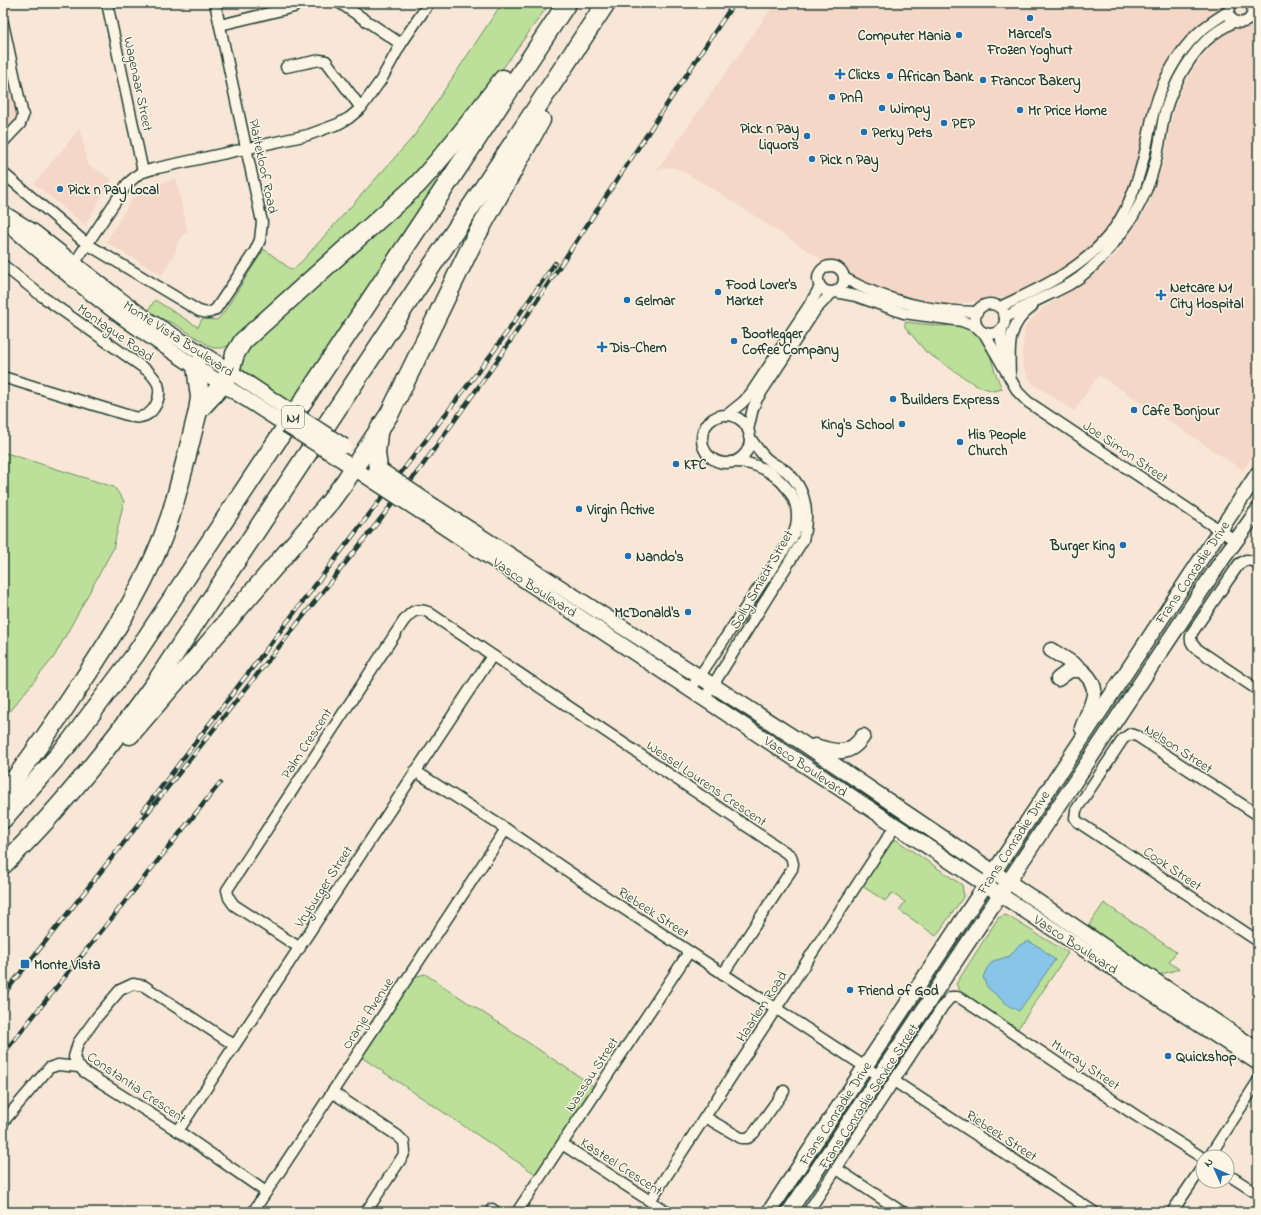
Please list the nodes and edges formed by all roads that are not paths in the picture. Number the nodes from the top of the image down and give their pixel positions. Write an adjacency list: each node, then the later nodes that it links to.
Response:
1 (107, 3): 20 (street, Wagenaar Street)
2 (215, 3): 13 (street, Plattekloof Road)
3 (297, 3): 13 (street)
4 (340, 3): 15 (street)
5 (428, 3): 15 (street)
6 (558, 3): 40 (highway)
7 (567, 3): 70 (highway, N1)
8 (606, 3): 14 (highway, N1)
9 (1254, 5): 11 (street)
10 (1230, 7): 11 (street); 32 (street)
11 (1235, 21): 31 (street)
12 (3, 24): 18 (street)
13 (220, 25): 19 (street, Plattekloof Road)
14 (591, 25): 43 (highway); 73 (highway, N1)
15 (401, 44): 17 (street)
16 (286, 67): 17 (street)
17 (361, 108): 19 (street)
18 (3, 142)
19 (247, 149): 20 (street); 24 (street, Plattekloof Road)
20 (143, 172): 24 (street)
21 (3, 173): 24 (street)
22 (3, 213): 25 (main road, Monte Vista Boulevard)
23 (3, 218): 28 (main road, Monte Vista Boulevard)
24 (87, 244): 25 (street)
25 (74, 264): 28 (street); 40 (main road, Monte Vista Boulevard)
26 (3, 265): 38 (street, Montague Road)
27 (844, 278): 29 (street); 30 (street); 33 (street)
28 (79, 284): 37 (main road, Monte Vista Boulevard)
29 (820, 287): 30 (street); 42 (street)
30 (834, 292): 36 (street); 44 (street)
31 (1048, 295): 34 (street); 39 (street)
32 (1000, 307): 33 (street); 34 (street)
33 (977, 312): 36 (street)
34 (1006, 318): 35 (street)
35 (1002, 329): 36 (street); 39 (street, Joe Simon Street)
36 (981, 330): 39 (street, Joe Simon Street)
37 (196, 366): 40 (main road, Monte Vista Boulevard); 41 (highway)
38 (3, 377)
39 (1010, 377): 51 (street, Joe Simon Street)
40 (227, 378): 41 (highway); 45 (main road, Monte Vista Boulevard, bridge)
41 (198, 411): 67 (highway)
42 (727, 415): 44 (street); 46 (street)
43 (378, 432): 45 (highway); 48 (highway)
44 (749, 434): 46 (street); 59 (street, Solly Smiedt Street)
45 (357, 462): 48 (main road, Vasco Boulevard); 73 (highway)
46 (731, 462): 57 (street, Solly Smiedt Street)
47 (1258, 473): 51 (main road, Frans Conradie Drive)
48 (378, 474): 50 (main road, Vasco Boulevard, bridge)
49 (1258, 510): 52 (main road, Frans Conradie Drive)
50 (431, 511): 57 (main road, Vasco Boulevard); 60 (main road, Vasco Boulevard)
51 (1220, 531): 52 (street, Joe Simon Street); 65 (main road, Frans Conradie Drive)
52 (1236, 541): 75 (main road, Frans Conradie Drive)
53 (1258, 564): 61 (street)
54 (1051, 650): 56 (main road)
55 (492, 656): 66 (street, Vryburger Street); 79 (street, Palm Crescent); 81 (street, Wessel Lourens Crescent)
56 (1081, 670): 58 (main road); 65 (main road)
57 (699, 677): 59 (main road, Vasco Boulevard); 60 (street, Solly Smiedt Street)
58 (1058, 679)
59 (713, 686): 62 (street, Solly Smiedt Street); 64 (main road, Vasco Boulevard)
60 (691, 689): 62 (main road, Vasco Boulevard)
61 (1258, 690)
62 (705, 698): 71 (main road, Vasco Boulevard)
63 (863, 736): 64 (main road)
64 (801, 742): 74 (main road, Vasco Boulevard)
65 (1069, 758): 74 (main road, Frans Conradie Drive)
66 (415, 771): 72 (street, Riebeek Street); 79 (street, Vryburger Street)
67 (3, 795)
68 (1258, 815): 69 (street, Nelson Street)
69 (1075, 818): 78 (street, Cook Street)
70 (3, 819)
71 (896, 826): 76 (main road, Vasco Boulevard); 83 (street, Haarlem Road)
72 (506, 829): 80 (street, Riebeek Street); 93 (street, Oranje Avenue)
73 (9, 860)
74 (994, 871): 75 (main road, Vasco Boulevard); 76 (main road, Frans Conradie Drive)
75 (1009, 881): 77 (main road, Frans Conradie Drive); 85 (main road, Vasco Boulevard)
76 (985, 885): 77 (main road, Vasco Boulevard); 88 (main road, Frans Conradie Drive)
77 (1000, 895): 86 (main road, Vasco Boulevard); 89 (main road, Frans Conradie Drive)
78 (1258, 941)
79 (300, 948): 84 (street, Vryburger Street)
80 (689, 952): 81 (street, Riebeek Street); 97 (street, Nassau Street)
81 (722, 974): 83 (street, Riebeek Street)
82 (952, 997): 90 (street, Frans Conradie Service Street); 99 (street, Murray Street)
83 (777, 1009): 88 (street, Riebeek Street); 94 (street, Haarlem Road)
84 (234, 1045): 87 (street, Constantia Crescent); 96 (street, Vryburger Street)
85 (1258, 1050)
86 (1258, 1064)
87 (79, 1067): 95 (street); 96 (street, Constantia Crescent)
88 (865, 1067): 89 (street, Riebeek Street); 110 (main road, Frans Conradie Drive)
89 (879, 1076): 111 (main road, Frans Conradie Drive)
90 (894, 1081): 100 (street, Frans Conradie Service Street); 114 (street, Riebeek Street)
91 (1258, 1081): 98 (street)
92 (784, 1090): 94 (street)
93 (332, 1092): 103 (street, Oranje Avenue); 107 (street)
94 (705, 1117): 105 (street, Haarlem Road)
95 (3, 1122)
96 (178, 1131): 103 (street, Constantia Crescent)
97 (562, 1144): 105 (street, Kasteel Crescent); 108 (street, Nassau Street)
98 (1214, 1149)
99 (1195, 1153)
100 (837, 1169): 112 (street, Frans Conradie Service Street); 113 (street)
101 (1195, 1178): 115 (street)
102 (1235, 1179): 104 (street)
103 (266, 1192): 106 (street, Oranje Avenue)
104 (1258, 1194)
105 (650, 1201): 109 (street, Kasteel Crescent)
106 (253, 1212)
107 (366, 1212)
108 (518, 1212)
109 (667, 1212)
110 (769, 1212)
111 (789, 1212)
112 (808, 1212)
113 (902, 1212)
114 (1094, 1212)
115 (1172, 1212)

